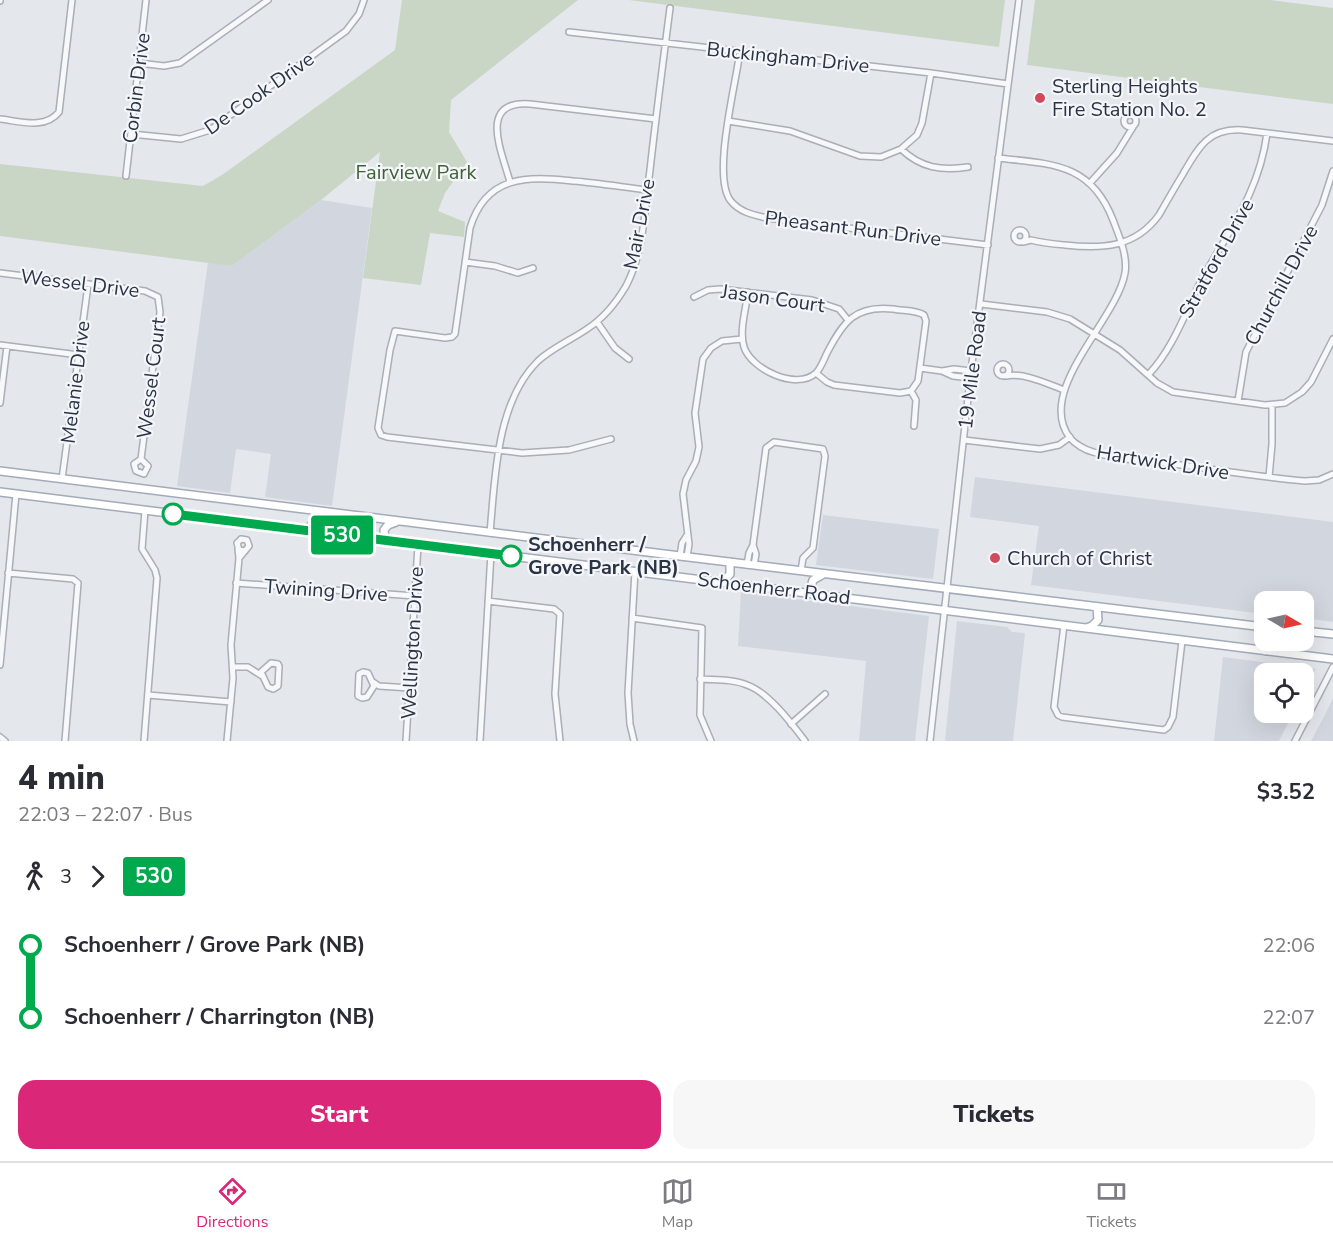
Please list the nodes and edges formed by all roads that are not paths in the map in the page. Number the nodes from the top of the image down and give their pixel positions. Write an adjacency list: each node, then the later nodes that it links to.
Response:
1 (72, 0): 13 (street)
2 (146, 0): 10 (street, Corbin Drive)
3 (268, 0): 10 (street)
4 (364, 0): 20 (street, De Cook Drive)
5 (1019, 0): 12 (street, 19 Mile Road)
6 (670, 8): 8 (street, Mair Drive)
7 (569, 32): 8 (street, Buckingham Drive)
8 (665, 44): 9 (street, Buckingham Drive); 14 (street, Mair Drive)
9 (740, 51): 11 (street, Buckingham Drive); 15 (street, Pheasant Run Drive)
10 (139, 63): 20 (street, Corbin Drive)
11 (931, 73): 12 (street, Buckingham Drive); 22 (street)
12 (1008, 84): 23 (street, 19 Mile Road)
13 (0, 119)
14 (656, 119): 27 (street); 29 (street, Mair Drive)
15 (728, 121): 22 (street); 34 (street, Pheasant Run Drive)
16 (1125, 125): 17 (street); 17 (street); 18 (street)
17 (1133, 127): 18 (street)
18 (1128, 133): 28 (street)
19 (1267, 133): 21 (street); 33 (street); 58 (street, Stratford Drive)
20 (130, 134): 26 (street, Corbin Drive)
21 (1333, 141)
22 (901, 149): 24 (street)
23 (998, 158): 28 (street); 34 (street, 19 Mile Road)
24 (968, 167)
25 (1333, 171): 63 (street, Churchill Drive)
26 (126, 176)
27 (510, 182): 29 (street); 35 (street)
28 (1090, 183): 33 (street)
29 (647, 190): 44 (street, Mair Drive)
30 (1027, 234): 31 (street); 32 (street); 32 (street)
31 (1032, 240): 32 (street); 33 (street)
32 (1023, 242)
33 (1121, 242): 45 (street)
34 (988, 245): 42 (street, 19 Mile Road)
35 (465, 262): 36 (street); 70 (street)
36 (533, 268)
37 (0, 273): 38 (street, Wessel Drive)
38 (88, 285): 40 (street, Wessel Drive); 50 (street, Melanie Drive)
39 (748, 292): 41 (street, Jason Court); 43 (street, Jason Court); 46 (street)
40 (158, 297): 71 (street, Wessel Court)
41 (694, 297)
42 (981, 304): 45 (street); 55 (street, 19 Mile Road)
43 (848, 320): 52 (street); 56 (street)
44 (597, 322): 51 (street); 70 (street, Mair Drive)
45 (1096, 333): 58 (street); 61 (street)
46 (742, 339): 56 (street); 88 (street)
47 (1333, 339): 65 (street)
48 (0, 345): 49 (street)
49 (7, 346): 50 (street); 64 (street)
50 (79, 355): 75 (street, Melanie Drive)
51 (629, 359)
52 (920, 368): 54 (street); 62 (street)
53 (1009, 369): 57 (street); 59 (street); 59 (street)
54 (942, 371): 55 (street); 60 (street)
55 (971, 371): 60 (street, 19 Mile Road)
56 (816, 373): 62 (street)
57 (1014, 375): 59 (street); 61 (street)
58 (1148, 375): 63 (street)
59 (1006, 376)
60 (970, 378): 69 (street, 19 Mile Road)
61 (1064, 390): 67 (street)
62 (911, 391): 66 (street)
63 (1238, 401): 65 (street)
64 (0, 403)
65 (1272, 405): 74 (street)
66 (914, 426)
67 (1070, 437): 69 (street, Hartwick Drive); 74 (street, Hartwick Drive)
68 (611, 439): 70 (street)
69 (964, 440): 98 (street, 19 Mile Road)
70 (498, 449): 82 (street, Mair Drive)
71 (141, 459)
72 (0, 471): 75 (main road, Schoenherr Road)
73 (1333, 474): 74 (street, Hartwick Drive)
74 (1269, 477)
75 (62, 479): 79 (main road, Schoenherr Road)
76 (0, 492): 77 (main road, Schoenherr Road)
77 (16, 494): 78 (main road, Schoenherr Road); 94 (street)
78 (145, 510): 81 (main road, Schoenherr Road); 125 (street)
79 (315, 511): 80 (main road, Schoenherr Road); 81 (main road)
80 (398, 522): 82 (main road, Schoenherr Road); 83 (main road)
81 (306, 531): 83 (main road, Schoenherr Road)
82 (490, 533): 88 (main road, Schoenherr Road)
83 (385, 541): 84 (main road, Schoenherr Road)
84 (418, 545): 87 (main road, Schoenherr Road); 100 (street, Wellington Drive)
85 (238, 549): 86 (street); 86 (street); 89 (street)
86 (245, 550): 89 (street)
87 (491, 553): 92 (main road, Schoenherr Road); 101 (street)
88 (684, 557): 90 (main road, Schoenherr Road)
89 (239, 558): 97 (street)
90 (730, 562): 91 (main road, Schoenherr Road); 96 (main road)
91 (751, 565): 93 (main road, Schoenherr Road); 93 (street)
92 (635, 571): 96 (main road, Schoenherr Road); 105 (street)
93 (801, 571): 95 (main road, Schoenherr Road)
94 (8, 573): 104 (street); 130 (street)
95 (825, 574): 98 (main road, Schoenherr Road); 99 (main road)
96 (720, 582): 99 (main road, Schoenherr Road)
97 (236, 583): 100 (street, Twining Drive); 116 (street)
98 (946, 589): 102 (main road, Schoenherr Road); 103 (street, 19 Mile Road)
99 (813, 593): 103 (main road, Schoenherr Road)
100 (415, 596): 123 (street, Wellington Drive)
101 (488, 601): 134 (street); 135 (street)
102 (1097, 607): 107 (main road, Schoenherr Road); 108 (main road)
103 (944, 609): 106 (main road, Schoenherr Road); 139 (street, 19 Mile Road)
104 (2, 615): 115 (street)
105 (632, 618): 121 (street); 136 (street)
106 (1064, 625): 108 (main road, Schoenherr Road); 111 (street)
107 (1254, 626)
108 (1086, 628): 111 (main road, Schoenherr Road)
109 (1314, 632): 110 (main road)
110 (1333, 634)
111 (1182, 641): 112 (main road, Schoenherr Road)
112 (1254, 650)
113 (1265, 651): 114 (main road, Schoenherr Road)
114 (1333, 659)
115 (0, 665)
116 (234, 667): 119 (street); 126 (street)
117 (264, 667): 119 (street); 120 (street); 120 (street)
118 (1333, 667): 140 (street)
119 (256, 671): 120 (street)
120 (262, 676)
121 (700, 679): 127 (street); 137 (street)
122 (376, 684): 122 (street); 123 (street)
123 (410, 688): 133 (street, Wellington Drive)
124 (825, 694): 127 (street)
125 (148, 695): 126 (street); 131 (street)
126 (231, 702): 132 (street)
127 (791, 724): 138 (street)
128 (0, 737): 129 (street)
129 (5, 741)
130 (65, 741)
131 (144, 741)
132 (227, 741)
133 (406, 741)
134 (480, 741)
135 (560, 741)
136 (634, 741)
137 (711, 741)
138 (805, 741)
139 (930, 741)
140 (1295, 741)

